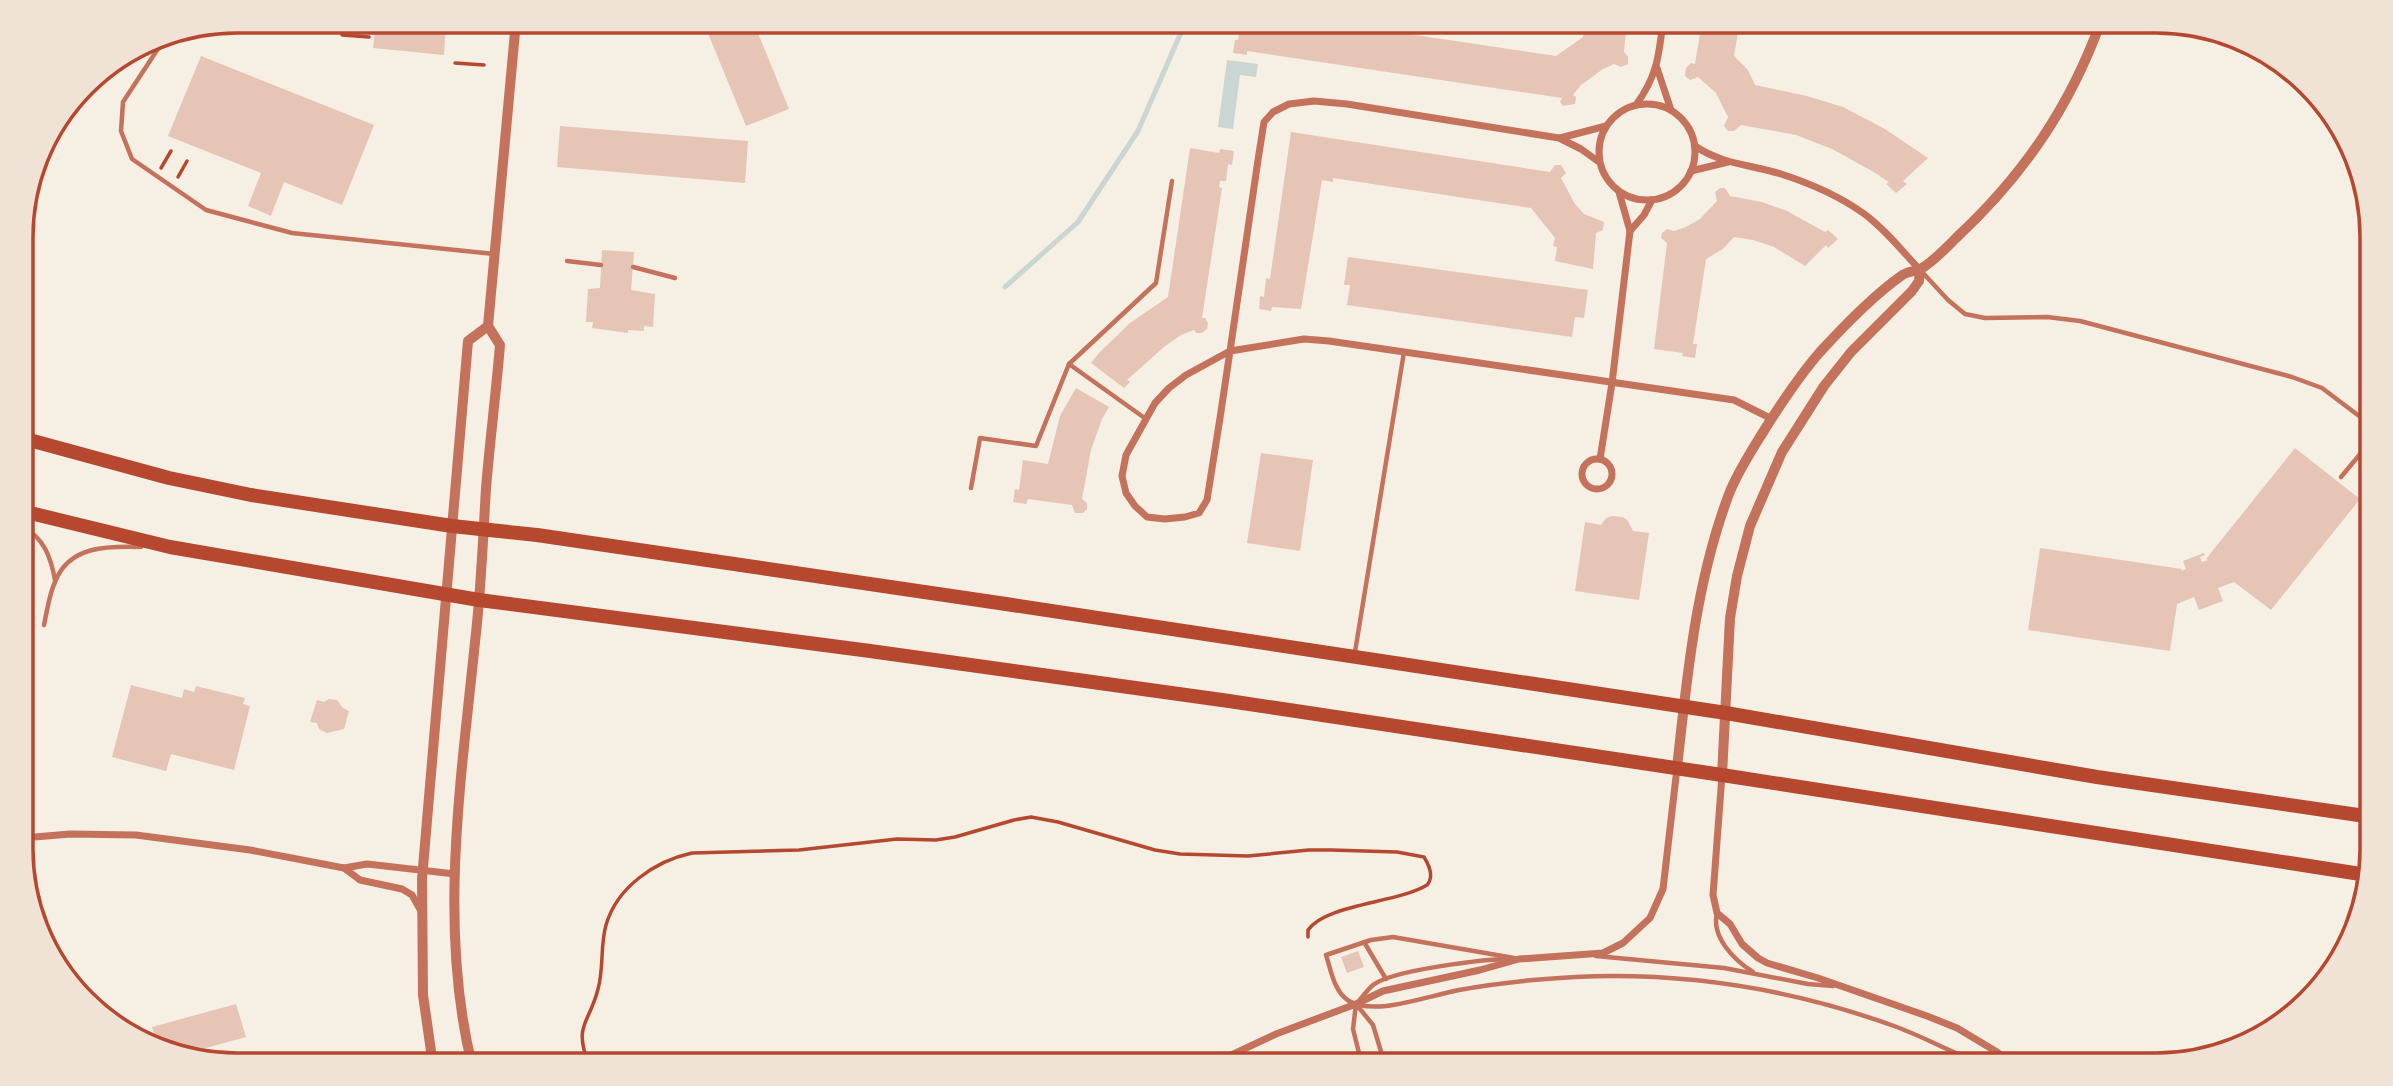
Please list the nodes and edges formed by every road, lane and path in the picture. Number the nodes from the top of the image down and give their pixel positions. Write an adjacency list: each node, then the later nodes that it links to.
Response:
1 (1661, 33): 9 (street)
2 (2096, 33): 30 (street)
3 (515, 34): 26 (street)
4 (342, 35): 5 (path)
5 (369, 37)
6 (157, 50): 20 (lane)
7 (455, 63): 8 (path)
8 (484, 65)
9 (1657, 68): 10 (street); 11 (street)
10 (1635, 106): 11 (street); 12 (street)
11 (1671, 111): 14 (street)
12 (1605, 126): 13 (street); 17 (street)
13 (1559, 138): 17 (street); 33 (street)
14 (1695, 146): 18 (street); 19 (street)
15 (171, 151): 20 (path)
16 (187, 161): 22 (path)
17 (1599, 162): 23 (street)
18 (1729, 162): 19 (street); 30 (street)
19 (1691, 171): 24 (street)
20 (156, 176): 22 (lane)
21 (1172, 181): 35 (lane)
22 (172, 187): 26 (lane)
23 (1619, 191): 24 (street); 25 (street)
24 (1652, 200): 25 (street)
25 (1630, 231): 36 (street)
26 (495, 254): 32 (street)
27 (567, 261): 28 (lane)
28 (601, 265)
29 (633, 267): 31 (lane)
30 (1920, 270): 37 (lane); 39 (street); 56 (street)
31 (675, 278)
32 (488, 326): 46 (street); 47 (street)
33 (1230, 351): 34 (street); 38 (street); 38 (street)
34 (1404, 352): 36 (street); 54 (lane)
35 (1069, 364): 38 (lane); 44 (lane)
36 (1612, 383): 39 (street); 42 (street)
37 (2360, 417)
38 (1146, 419)
39 (1772, 419): 55 (street)
40 (34, 441): 46 (main road)
41 (2360, 454): 43 (lane)
42 (1600, 459): 42 (street)
43 (2341, 477)
44 (971, 488)
45 (34, 514): 49 (main road)
46 (452, 526): 47 (main road); 51 (street)
47 (485, 528): 52 (street); 54 (main road)
48 (34, 534): 50 (lane)
49 (170, 547): 50 (lane); 51 (main road)
50 (55, 580): 53 (lane)
51 (445, 594): 52 (main road); 62 (street)
52 (479, 600): 57 (main road); 63 (street)
53 (44, 625)
54 (1354, 657): 55 (main road)
55 (1684, 706): 56 (main road); 57 (street)
56 (1726, 713): 58 (street); 59 (main road)
57 (1677, 768): 58 (main road); 69 (street)
58 (1722, 775): 64 (main road); 66 (street)
59 (2360, 815)
60 (33, 837): 61 (street)
61 (344, 868): 62 (street); 65 (street)
62 (423, 870): 63 (street); 65 (street)
63 (455, 874): 81 (street)
64 (2358, 874)
65 (421, 912): 80 (street)
66 (1717, 913): 71 (lane); 73 (street)
67 (1308, 937): 82 (path)
68 (1364, 942): 70 (lane); 72 (lane); 74 (lane)
69 (1580, 955): 70 (street); 71 (lane)
70 (1519, 959): 72 (lane); 74 (street)
71 (1757, 974): 73 (lane)
72 (1386, 979): 74 (lane)
73 (1838, 986): 79 (street)
74 (1356, 1004): 75 (street); 76 (lane); 77 (lane); 78 (lane)
75 (1237, 1052)
76 (1359, 1052)
77 (1381, 1052)
78 (1957, 1052)
79 (1997, 1052)
80 (431, 1053)
81 (469, 1053)
82 (584, 1053)

